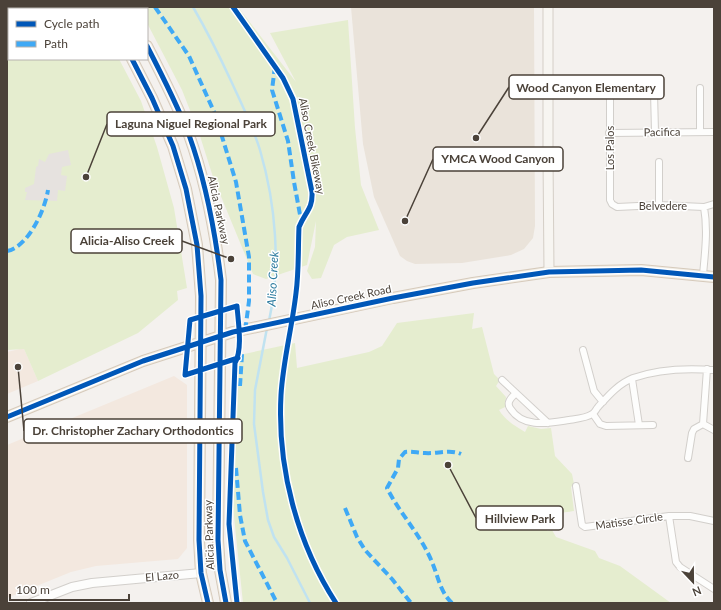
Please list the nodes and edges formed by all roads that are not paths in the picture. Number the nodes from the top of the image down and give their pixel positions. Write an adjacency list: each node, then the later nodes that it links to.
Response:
1 (548, 7): 16 (main road)
2 (148, 48): 19 (main road, Alicia Parkway)
3 (133, 60): 20 (main road, Alicia Parkway)
4 (700, 88): 8 (street)
5 (610, 90): 10 (street, Los Palos)
6 (654, 92): 7 (street)
7 (655, 132): 8 (street, Pacifica); 10 (street, Pacifica)
8 (700, 132): 9 (street, Pacifica)
9 (714, 132)
10 (609, 133): 12 (street, Los Palos)
11 (658, 162): 14 (street)
12 (612, 204): 14 (street, Belvedere)
13 (714, 204): 15 (street, Belvedere)
14 (659, 205): 15 (street, Belvedere)
15 (704, 207): 17 (street)
16 (549, 272): 17 (main road, Aliso Creek Road); 19 (main road, Aliso Creek Road)
17 (703, 275): 18 (main road, Aliso Creek Road)
18 (714, 277)
19 (221, 335): 20 (main road, Aliso Creek Road); 42 (main road, Alicia Parkway)
20 (201, 342): 28 (main road, Aliso Creek Road); 38 (main road, Alicia Parkway)
21 (583, 350): 26 (street)
22 (711, 369): 23 (street); 30 (street)
23 (632, 379): 26 (street); 31 (street)
24 (502, 380): 25 (street)
25 (516, 393): 29 (street); 29 (street)
26 (603, 402): 27 (street)
27 (592, 414): 29 (street); 31 (street)
28 (7, 417)
29 (548, 423)
30 (703, 424): 33 (street); 34 (street)
31 (639, 425): 32 (street)
32 (653, 425)
33 (714, 430)
34 (688, 458)
35 (576, 486): 36 (street, Matisse Circle)
36 (669, 516): 37 (street, Matisse Circle); 39 (street, Matisse Circle)
37 (714, 521)
38 (201, 573): 40 (street, El Lazo); 41 (main road, Alicia Parkway)
39 (714, 589)
40 (31, 603)
41 (208, 603)
42 (226, 603)

